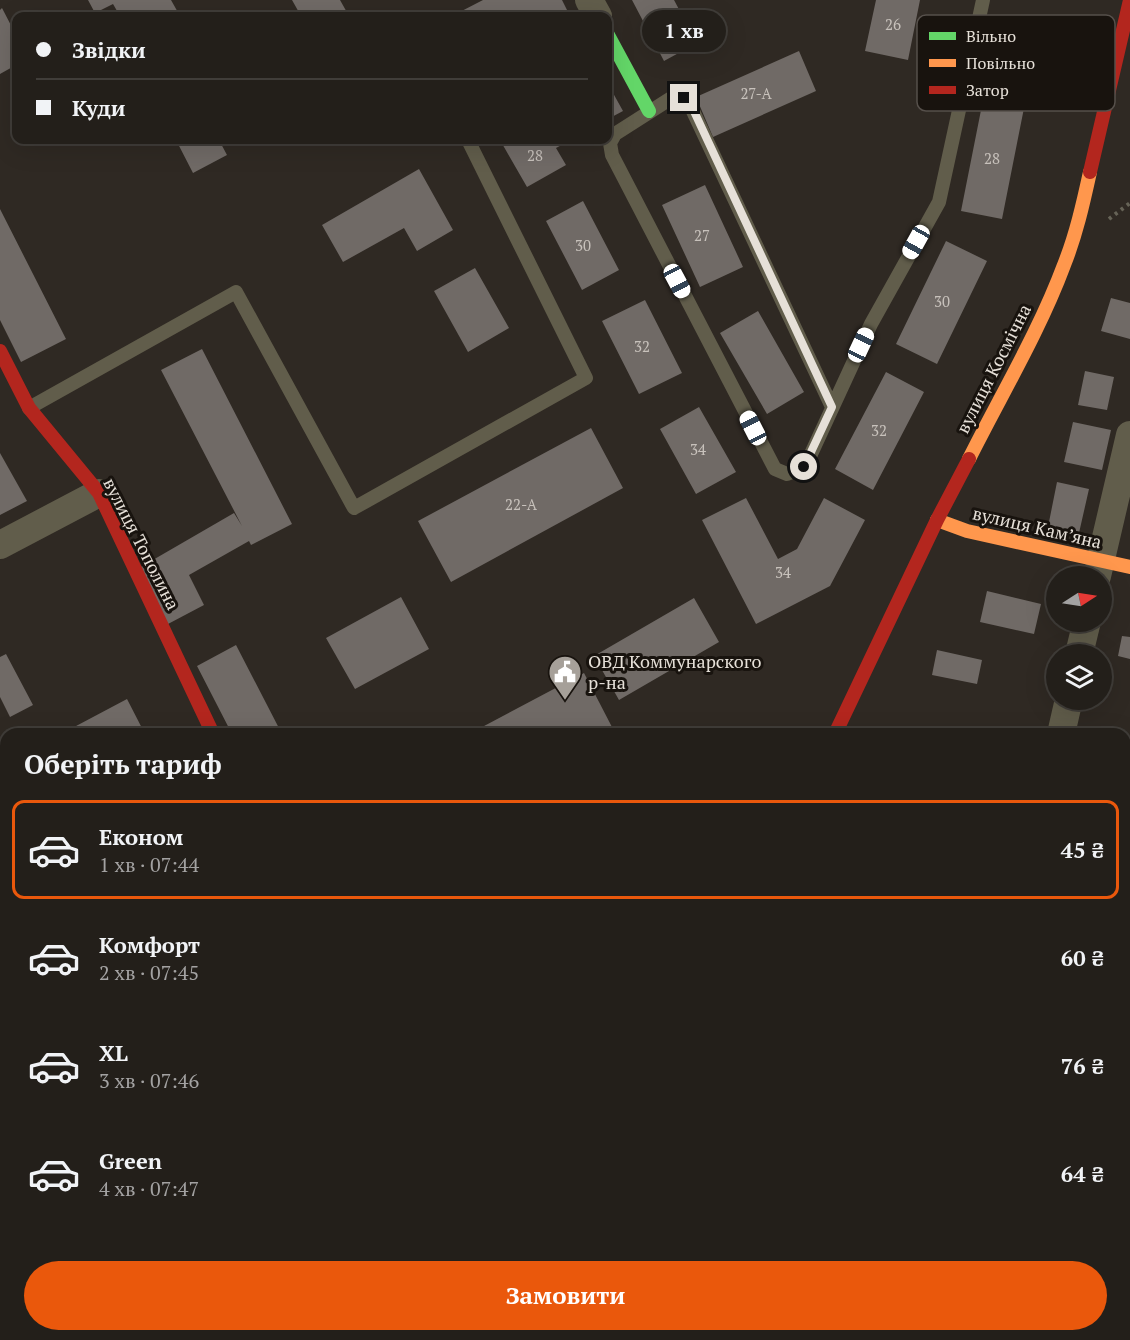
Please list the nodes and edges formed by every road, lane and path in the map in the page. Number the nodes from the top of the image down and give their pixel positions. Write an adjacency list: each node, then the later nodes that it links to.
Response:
1 (983, 0): 3 (lane)
2 (1130, 0): 5 (main road, вулиця Космічна)
3 (980, 15)
4 (612, 42): 6 (main road)
5 (1115, 66)
6 (649, 111): 9 (lane); 15 (lane)
7 (959, 111): 15 (lane)
8 (1105, 111): 19 (main road, вулиця Космічна)
9 (612, 139)
10 (470, 144): 16 (lane)
11 (610, 144): 15 (lane)
12 (1130, 202): 13 (path)
13 (1109, 219)
14 (0, 351): 16 (main road, вулиця Тополина)
15 (832, 407)
16 (29, 408): 18 (main road, вулиця Тополина)
17 (1130, 435): 22 (street)
18 (99, 493): 20 (street); 26 (main road, вулиця Тополина)
19 (937, 520): 21 (main road, вулиця Кам’яна); 27 (main road, вулиця Космічна)
20 (0, 545)
21 (1092, 566)
22 (1099, 566)
23 (1130, 567): 24 (main road, вулиця Кам’яна)
24 (1112, 568)
25 (1066, 710): 28 (street)
26 (210, 728)
27 (838, 728)
28 (1062, 728)

